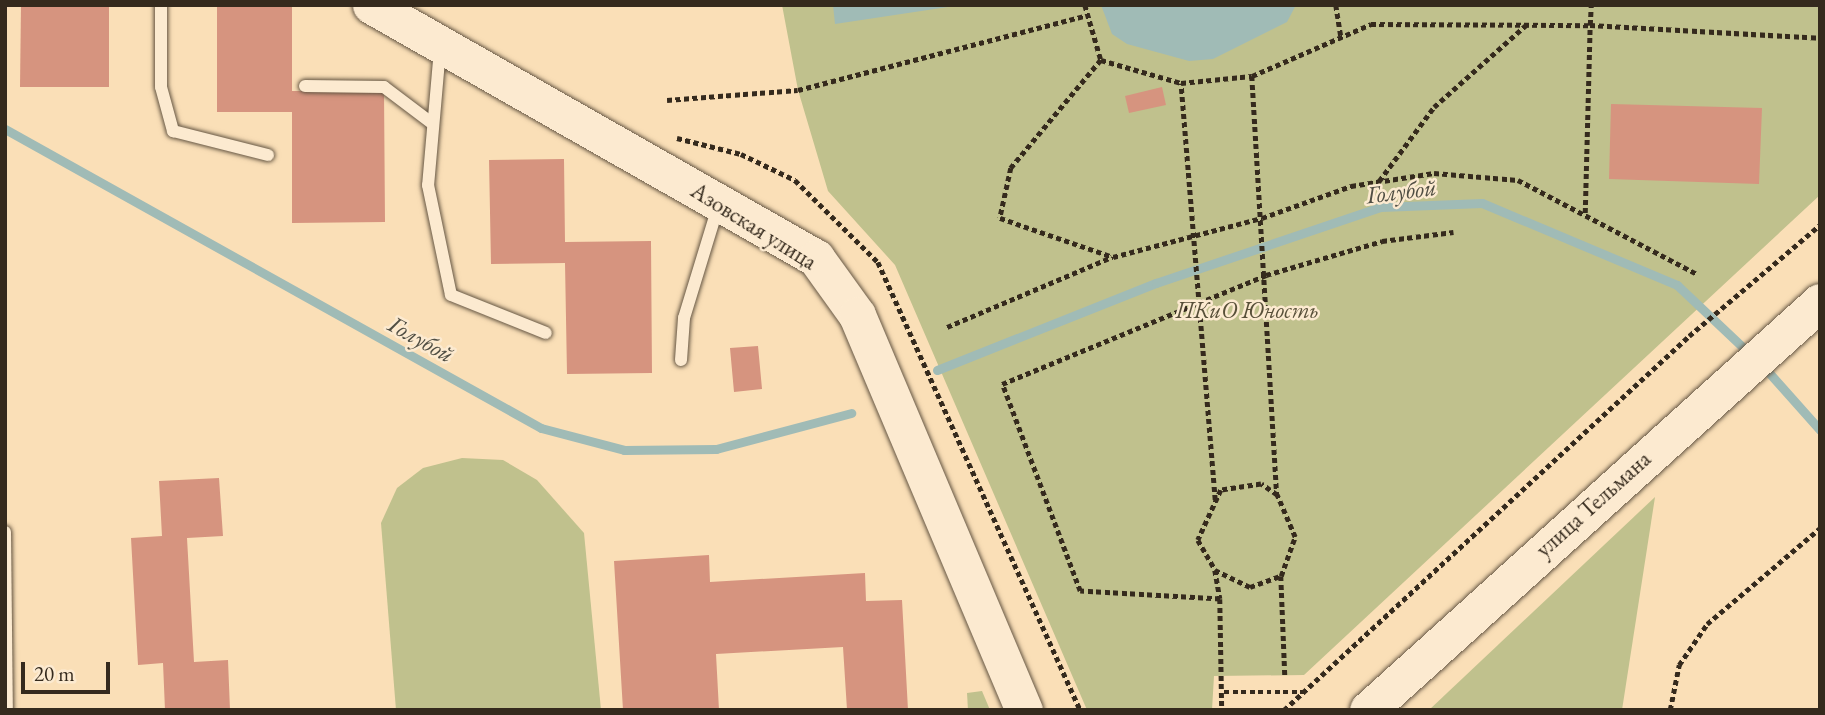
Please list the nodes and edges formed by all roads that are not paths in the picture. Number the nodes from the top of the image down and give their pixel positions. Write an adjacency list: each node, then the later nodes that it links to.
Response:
1 (161, 5): 6 (lane)
2 (371, 5): 3 (main road, Азовская улица)
3 (440, 45): 5 (lane); 7 (main road, Азовская улица)
4 (305, 86): 5 (lane)
5 (433, 124): 9 (lane)
6 (268, 156)
7 (719, 203): 10 (lane); 13 (main road, Азовская улица)
8 (1820, 302): 14 (main road, улица Тельмана)
9 (546, 333)
10 (681, 360)
11 (5, 532): 12 (lane)
12 (7, 710)
13 (1024, 710)
14 (1368, 710)

